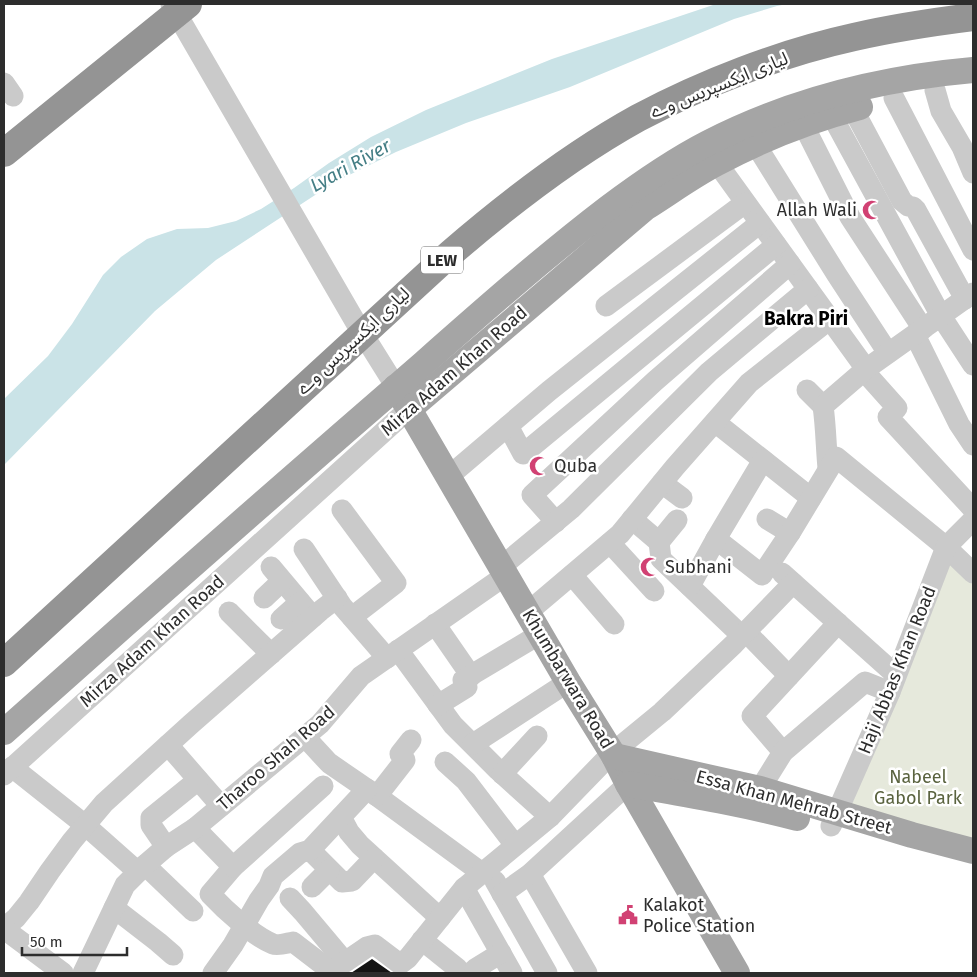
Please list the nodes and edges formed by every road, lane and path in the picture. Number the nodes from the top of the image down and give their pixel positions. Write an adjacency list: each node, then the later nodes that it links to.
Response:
1 (171, 4): 31 (street)
2 (188, 4): 11 (highway, bridge)
3 (973, 17): 75 (highway, لیاری ایکسپریس وے / LEW, bridge)
4 (973, 70): 31 (main road, Mirza Adam Khan Road)
5 (973, 86): 6 (main road, Mirza Adam Khan Road)
6 (935, 90): 7 (main road, Mirza Adam Khan Road); 13 (street)
7 (894, 98): 8 (main road, Mirza Adam Khan Road); 17 (street)
8 (842, 112): 9 (main road, Mirza Adam Khan Road); 20 (street); 23 (street)
9 (803, 124): 10 (main road, Mirza Adam Khan Road); 25 (street)
10 (756, 145): 12 (main road, Mirza Adam Khan Road); 27 (street)
11 (4, 153)
12 (717, 163): 14 (street); 31 (main road, Mirza Adam Khan Road)
13 (973, 172)
14 (745, 203): 15 (street); 21 (street)
15 (760, 223): 16 (street); 22 (street)
16 (776, 245): 18 (street); 26 (street)
17 (973, 250)
18 (790, 264): 19 (street); 48 (street)
19 (808, 289): 24 (street); 48 (street, Tharoo Shah Road)
20 (971, 295): 23 (street)
21 (606, 306)
22 (643, 316): 26 (street); 34 (street)
23 (941, 316): 25 (street); 28 (street)
24 (830, 319): 29 (street); 33 (street)
25 (919, 332): 27 (street); 35 (street)
26 (662, 339): 34 (street)
27 (888, 353): 29 (street)
28 (973, 365)
29 (865, 370): 32 (street); 42 (street)
30 (807, 390): 32 (street)
31 (402, 398): 38 (main road, Khumbarwara Road); 81 (main road, Mirza Adam Khan Road); 90 (street, Mirza Adam Khan Road)
32 (823, 406): 37 (street)
33 (715, 422): 36 (street); 39 (street)
34 (508, 426): 38 (street)
35 (973, 445)
36 (763, 460): 41 (street); 50 (street)
37 (828, 468): 41 (street); 53 (street)
38 (448, 477): 56 (main road, Khumbarwara Road)
39 (662, 483): 40 (street); 44 (street)
40 (682, 498)
41 (811, 498): 49 (street)
42 (973, 509)
43 (342, 510): 66 (street)
44 (632, 519): 51 (street); 52 (street)
45 (768, 519): 49 (street)
46 (678, 520): 52 (street)
47 (973, 520): 53 (street, Haji Abbas Khan Road)
48 (556, 522): 56 (street, Tharoo Shah Road)
49 (790, 533): 55 (street)
50 (716, 538): 55 (street); 60 (street)
51 (610, 542): 58 (street); 61 (street)
52 (659, 542): 60 (street)
53 (946, 547): 57 (street); 79 (street, Haji Abbas Khan Road)
54 (304, 549): 63 (street)
55 (770, 562): 59 (street)
56 (503, 571): 69 (main road, Khumbarwara Road); 70 (street, Tharoo Shah Road)
57 (973, 573)
58 (572, 575): 69 (street); 71 (street)
59 (793, 582): 68 (street); 72 (street)
60 (690, 586): 72 (street)
61 (654, 591)
62 (264, 598): 64 (street)
63 (337, 598): 64 (street); 66 (street)
64 (306, 610): 67 (street); 73 (street)
65 (229, 612): 73 (street)
66 (352, 617): 74 (street)
67 (281, 619)
68 (838, 622): 77 (street); 79 (street)
69 (534, 623): 76 (street); 78 (main road, Khumbarwara Road)
70 (435, 624): 74 (street, Tharoo Shah Road); 76 (street)
71 (614, 624)
72 (744, 634): 77 (street); 88 (street)
73 (271, 654): 85 (street)
74 (393, 654): 80 (street); 82 (street, Tharoo Shah Road)
75 (4, 663)
76 (471, 676): 80 (street)
77 (789, 676): 87 (street)
78 (568, 682): 86 (street); 88 (main road, Khumbarwara Road)
79 (893, 683): 87 (street); 101 (street, Haji Abbas Khan Road)
80 (438, 705): 86 (street)
81 (4, 732)
82 (305, 736): 97 (street); 98 (street, Tharoo Shah Road)
83 (537, 736): 91 (street)
84 (411, 740): 97 (street)
85 (168, 745): 92 (street); 102 (street)
86 (480, 751): 91 (street); 93 (street)
87 (783, 752): 96 (street)
88 (613, 754): 94 (main road, Khumbarwara Road); 96 (main road, Essa Khan Mehrab Street); 100 (street)
89 (444, 762): 93 (street)
90 (8, 771): 102 (street)
91 (502, 774): 100 (street)
92 (198, 780): 98 (street); 105 (street)
93 (466, 782): 104 (street)
94 (628, 784): 101 (main road); 114 (street); 138 (main road, Khumbarwara Road)
95 (323, 786): 110 (street)
96 (760, 789): 101 (main road, Essa Khan Mehrab Street)
97 (372, 792): 99 (street); 113 (street)
98 (221, 806): 103 (street, Tharoo Shah Road)
99 (341, 817): 106 (street); 108 (street)
100 (550, 817): 104 (street)
101 (834, 819): 107 (main road, Essa Khan Mehrab Street); 111 (main road)
102 (85, 825): 109 (street); 123 (street)
103 (195, 828): 105 (street, Tharoo Shah Road); 110 (street)
104 (515, 845): 113 (street)
105 (166, 847): 109 (street, Tharoo Shah Road)
106 (310, 850): 112 (street); 124 (street)
107 (973, 851)
108 (374, 858): 112 (street); 122 (street)
109 (142, 868): 119 (street, Tharoo Shah Road); 120 (street)
110 (233, 868): 124 (street)
111 (973, 868)
112 (329, 870): 115 (street)
113 (485, 871): 116 (street); 117 (street)
114 (530, 874): 117 (street); 137 (street)
115 (312, 887)
116 (464, 888): 122 (street); 125 (street)
117 (502, 894): 121 (street)
118 (290, 898): 130 (street)
119 (114, 908): 128 (street); 133 (street, Tharoo Shah Road)
120 (192, 911)
121 (513, 913): 125 (street); 136 (street)
122 (440, 918): 126 (street)
123 (7, 920): 132 (street)
124 (244, 925): 130 (street); 134 (street)
125 (487, 928): 127 (street)
126 (422, 940): 129 (street); 131 (street)
127 (501, 953): 131 (street); 135 (street)
128 (173, 955)
129 (409, 967): 130 (street)
130 (335, 969)
131 (467, 971)
132 (63, 973)
133 (83, 973)
134 (213, 973)
135 (512, 973)
136 (547, 973)
137 (587, 973)
138 (737, 973)

